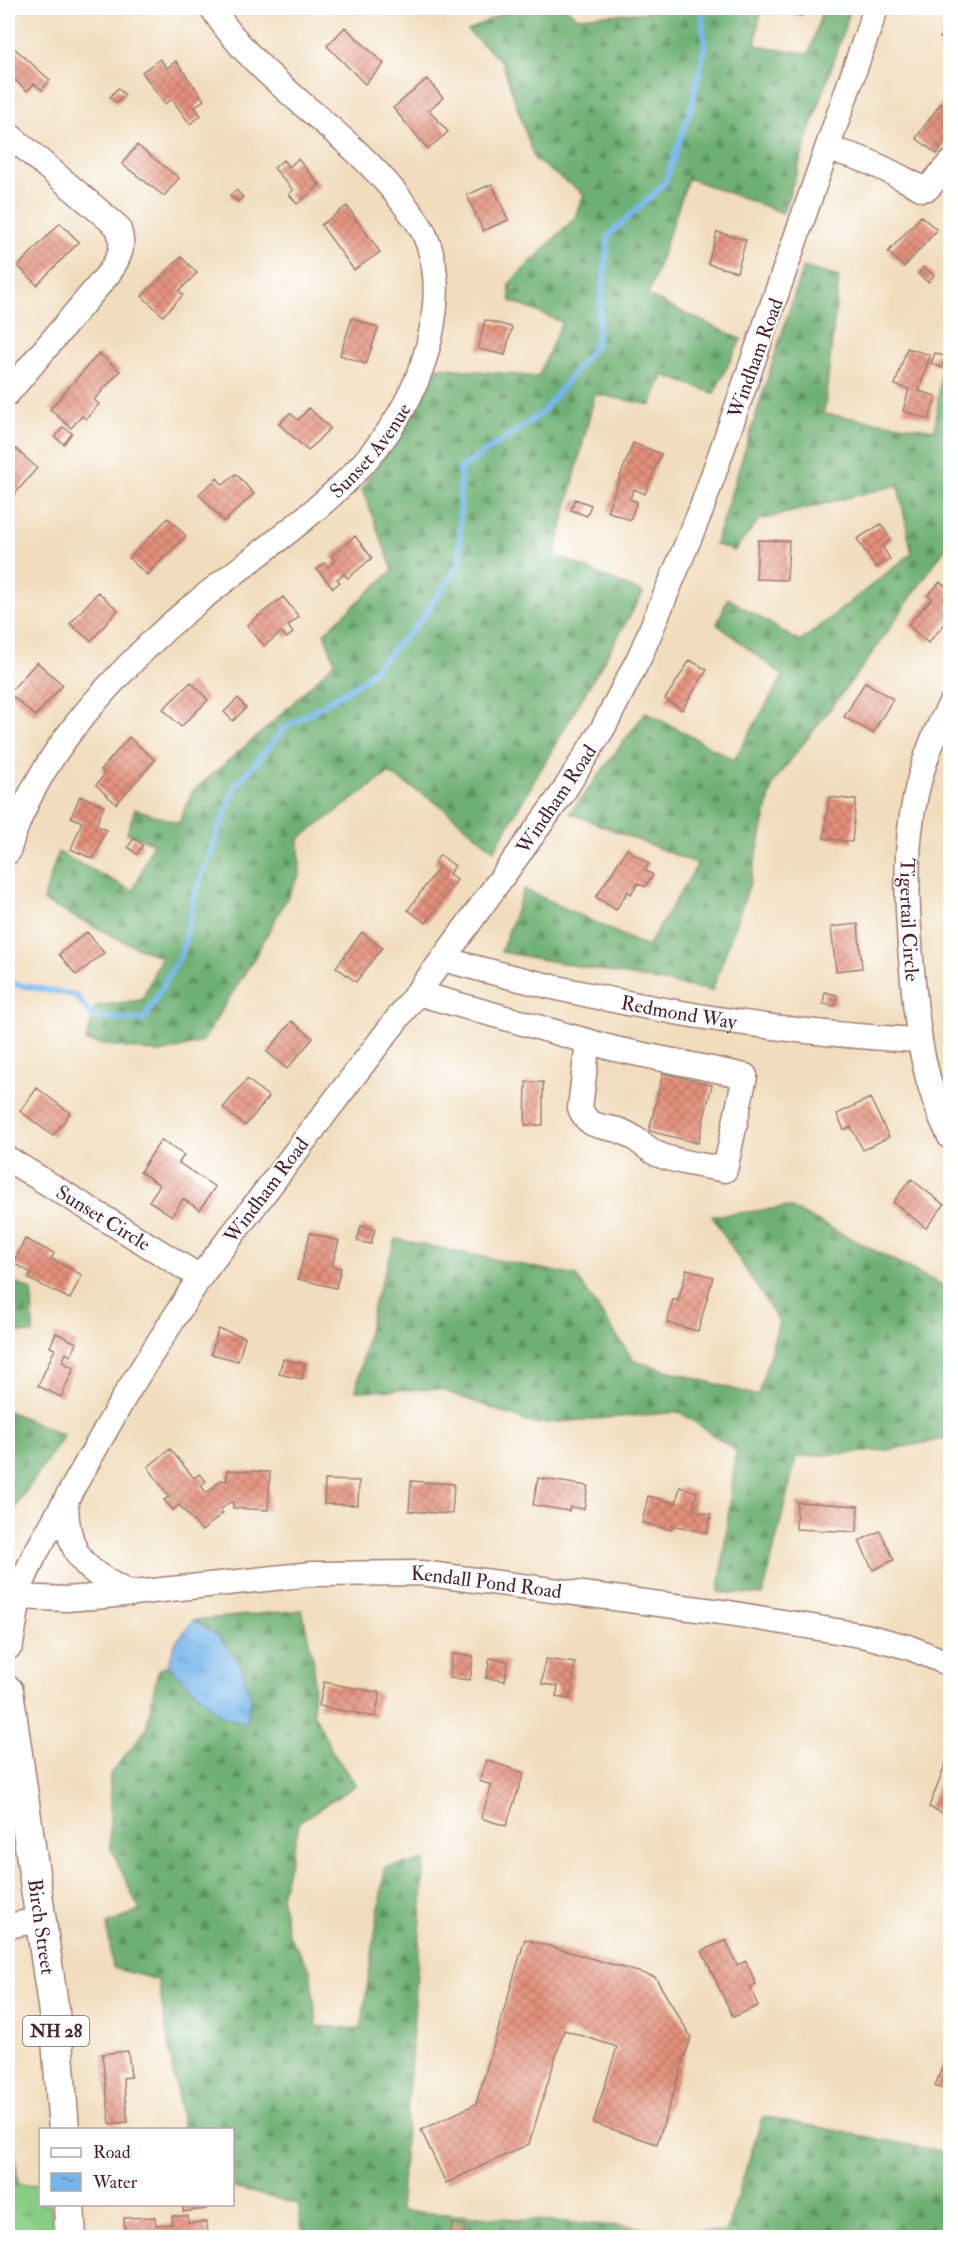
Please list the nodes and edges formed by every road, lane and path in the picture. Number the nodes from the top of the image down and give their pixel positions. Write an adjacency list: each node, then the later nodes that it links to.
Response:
1 (212, 8): 8 (street, Sunset Avenue)
2 (876, 8): 4 (street, Windham Road)
3 (8, 134): 6 (street)
4 (828, 150): 5 (street); 9 (street, Windham Road)
5 (951, 163)
6 (8, 393)
7 (951, 705): 11 (street, Tigertail Circle)
8 (8, 852)
9 (443, 959): 10 (street, Windham Road); 11 (street, Redmond Way)
10 (417, 993): 12 (street); 15 (street, Windham Road)
11 (918, 1040): 13 (street, Tigertail Circle)
12 (588, 1041): 12 (street)
13 (951, 1137)
14 (8, 1159): 15 (street, Sunset Circle)
15 (200, 1277): 16 (street, Windham Road)
16 (66, 1501): 17 (street); 18 (street, Windham Road)
17 (131, 1593): 18 (street, Kendall Pond Road); 20 (street, Kendall Pond Road)
18 (12, 1596): 19 (main road)
19 (8, 1644)
20 (951, 1664)
21 (8, 1700): 22 (main road, Birch Street / NH 28)
22 (10, 1738): 23 (main road, Birch Street / NH 28)
23 (40, 1920): 24 (street); 25 (main road, Birch Street / NH 28)
24 (8, 1926)
25 (64, 2128)
26 (69, 2206): 27 (main road)
27 (71, 2238)

